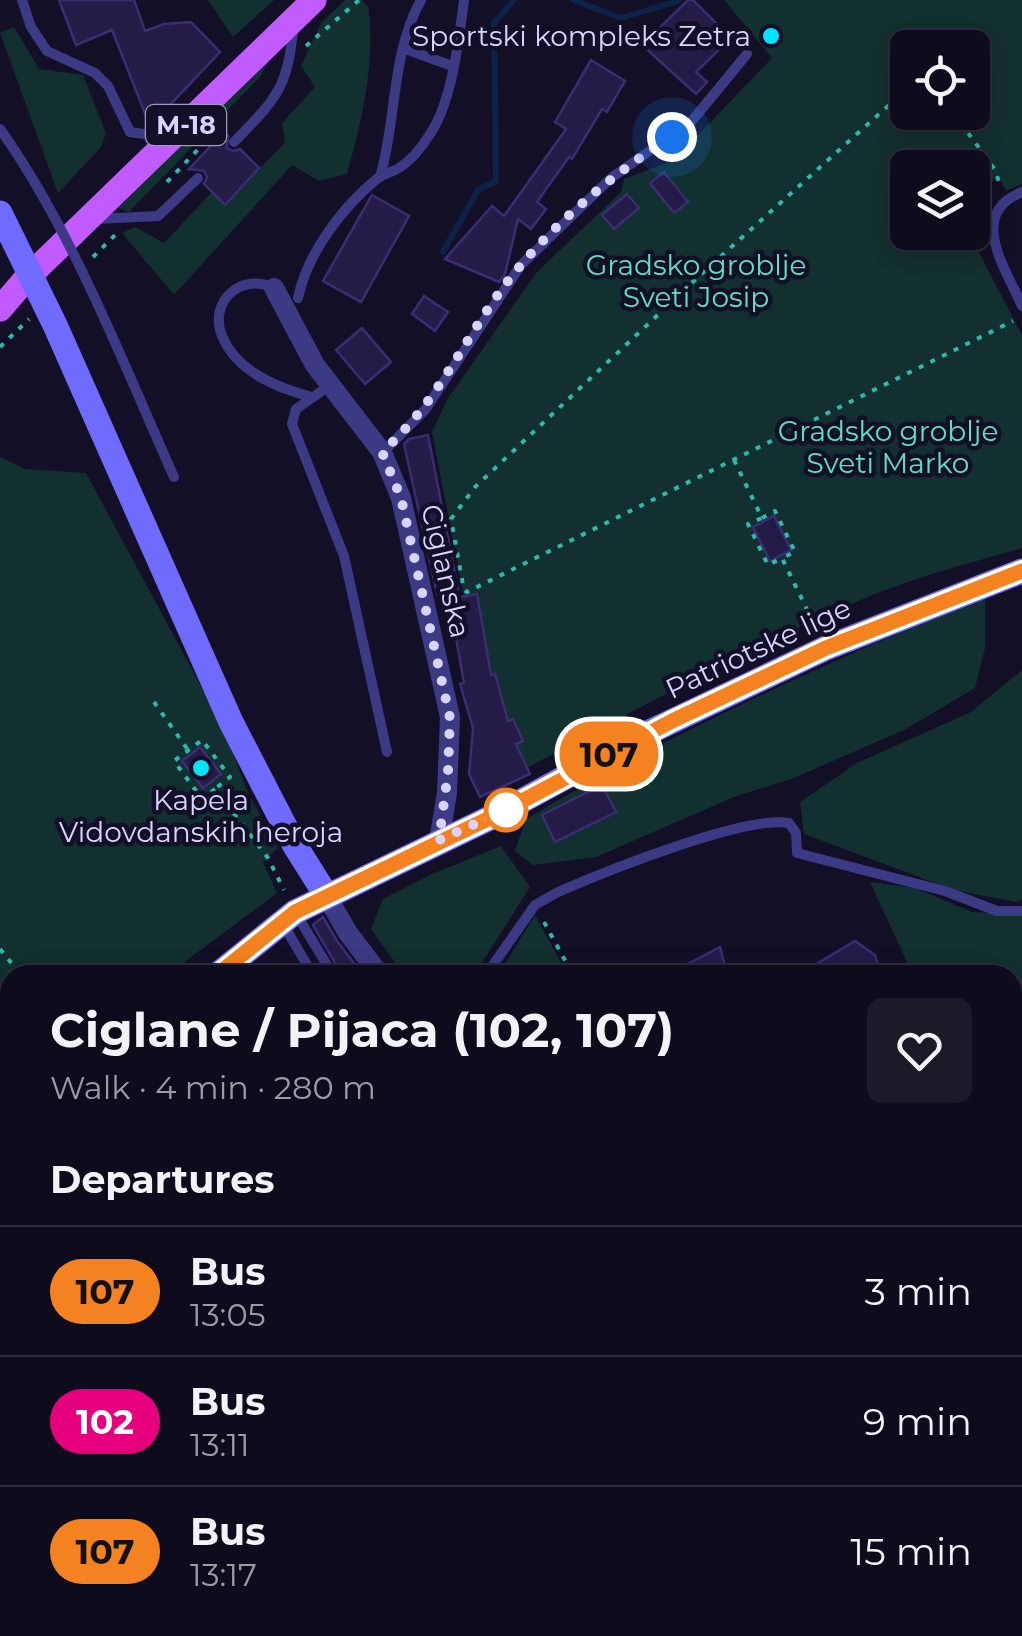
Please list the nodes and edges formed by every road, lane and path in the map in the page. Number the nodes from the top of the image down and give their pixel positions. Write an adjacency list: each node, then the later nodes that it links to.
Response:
1 (22, 0): 16 (lane)
2 (314, 0): 6 (main road, M-18)
3 (359, 0): 9 (path)
4 (421, 0): 7 (lane)
5 (464, 0): 10 (lane)
6 (293, 21): 9 (lane); 16 (main road, M-18)
7 (403, 48): 10 (lane); 17 (lane)
8 (747, 54): 33 (lane)
9 (291, 57): 15 (lane)
10 (452, 66): 17 (lane)
11 (890, 104): 34 (path)
12 (236, 110): 22 (path)
13 (0, 128): 35 (lane, bridge)
14 (966, 130): 20 (path)
15 (234, 142)
16 (167, 143): 23 (main road, M-18)
17 (380, 177): 26 (lane)
18 (198, 178): 22 (lane)
19 (1022, 192): 20 (lane)
20 (1004, 199): 27 (lane)
21 (0, 213): 45 (main road, bridge)
22 (135, 216): 23 (lane); 24 (path)
23 (89, 219): 28 (main road, M-18)
24 (93, 257)
25 (274, 288): 32 (street, Ciglanska); 32 (lane)
26 (298, 298)
27 (1022, 306)
28 (0, 309)
29 (31, 316): 31 (path)
30 (1022, 317): 34 (path)
31 (0, 347)
32 (320, 391): 33 (street, Ciglanska); 42 (lane)
33 (382, 452): 44 (street, Ciglanska)
34 (734, 460): 36 (path)
35 (174, 477)
36 (762, 518): 37 (path); 37 (path)
37 (782, 558): 39 (path)
38 (1022, 571): 39 (main road, Patriotske lige)
39 (826, 648): 44 (main road, Patriotske lige)
40 (154, 702): 41 (path)
41 (188, 750): 43 (path); 43 (path)
42 (387, 752)
43 (215, 788): 48 (path)
44 (439, 840): 45 (main road, Patriotske lige)
45 (326, 895): 48 (main road, Patriotske lige); 52 (street)
46 (535, 905): 47 (lane); 53 (lane); 54 (path)
47 (1022, 911)
48 (289, 917): 49 (main road, Patriotske lige); 50 (lane); 51 (lane)
49 (229, 965)
50 (309, 965)
51 (326, 965)
52 (372, 965)
53 (493, 965)
54 (568, 965)

